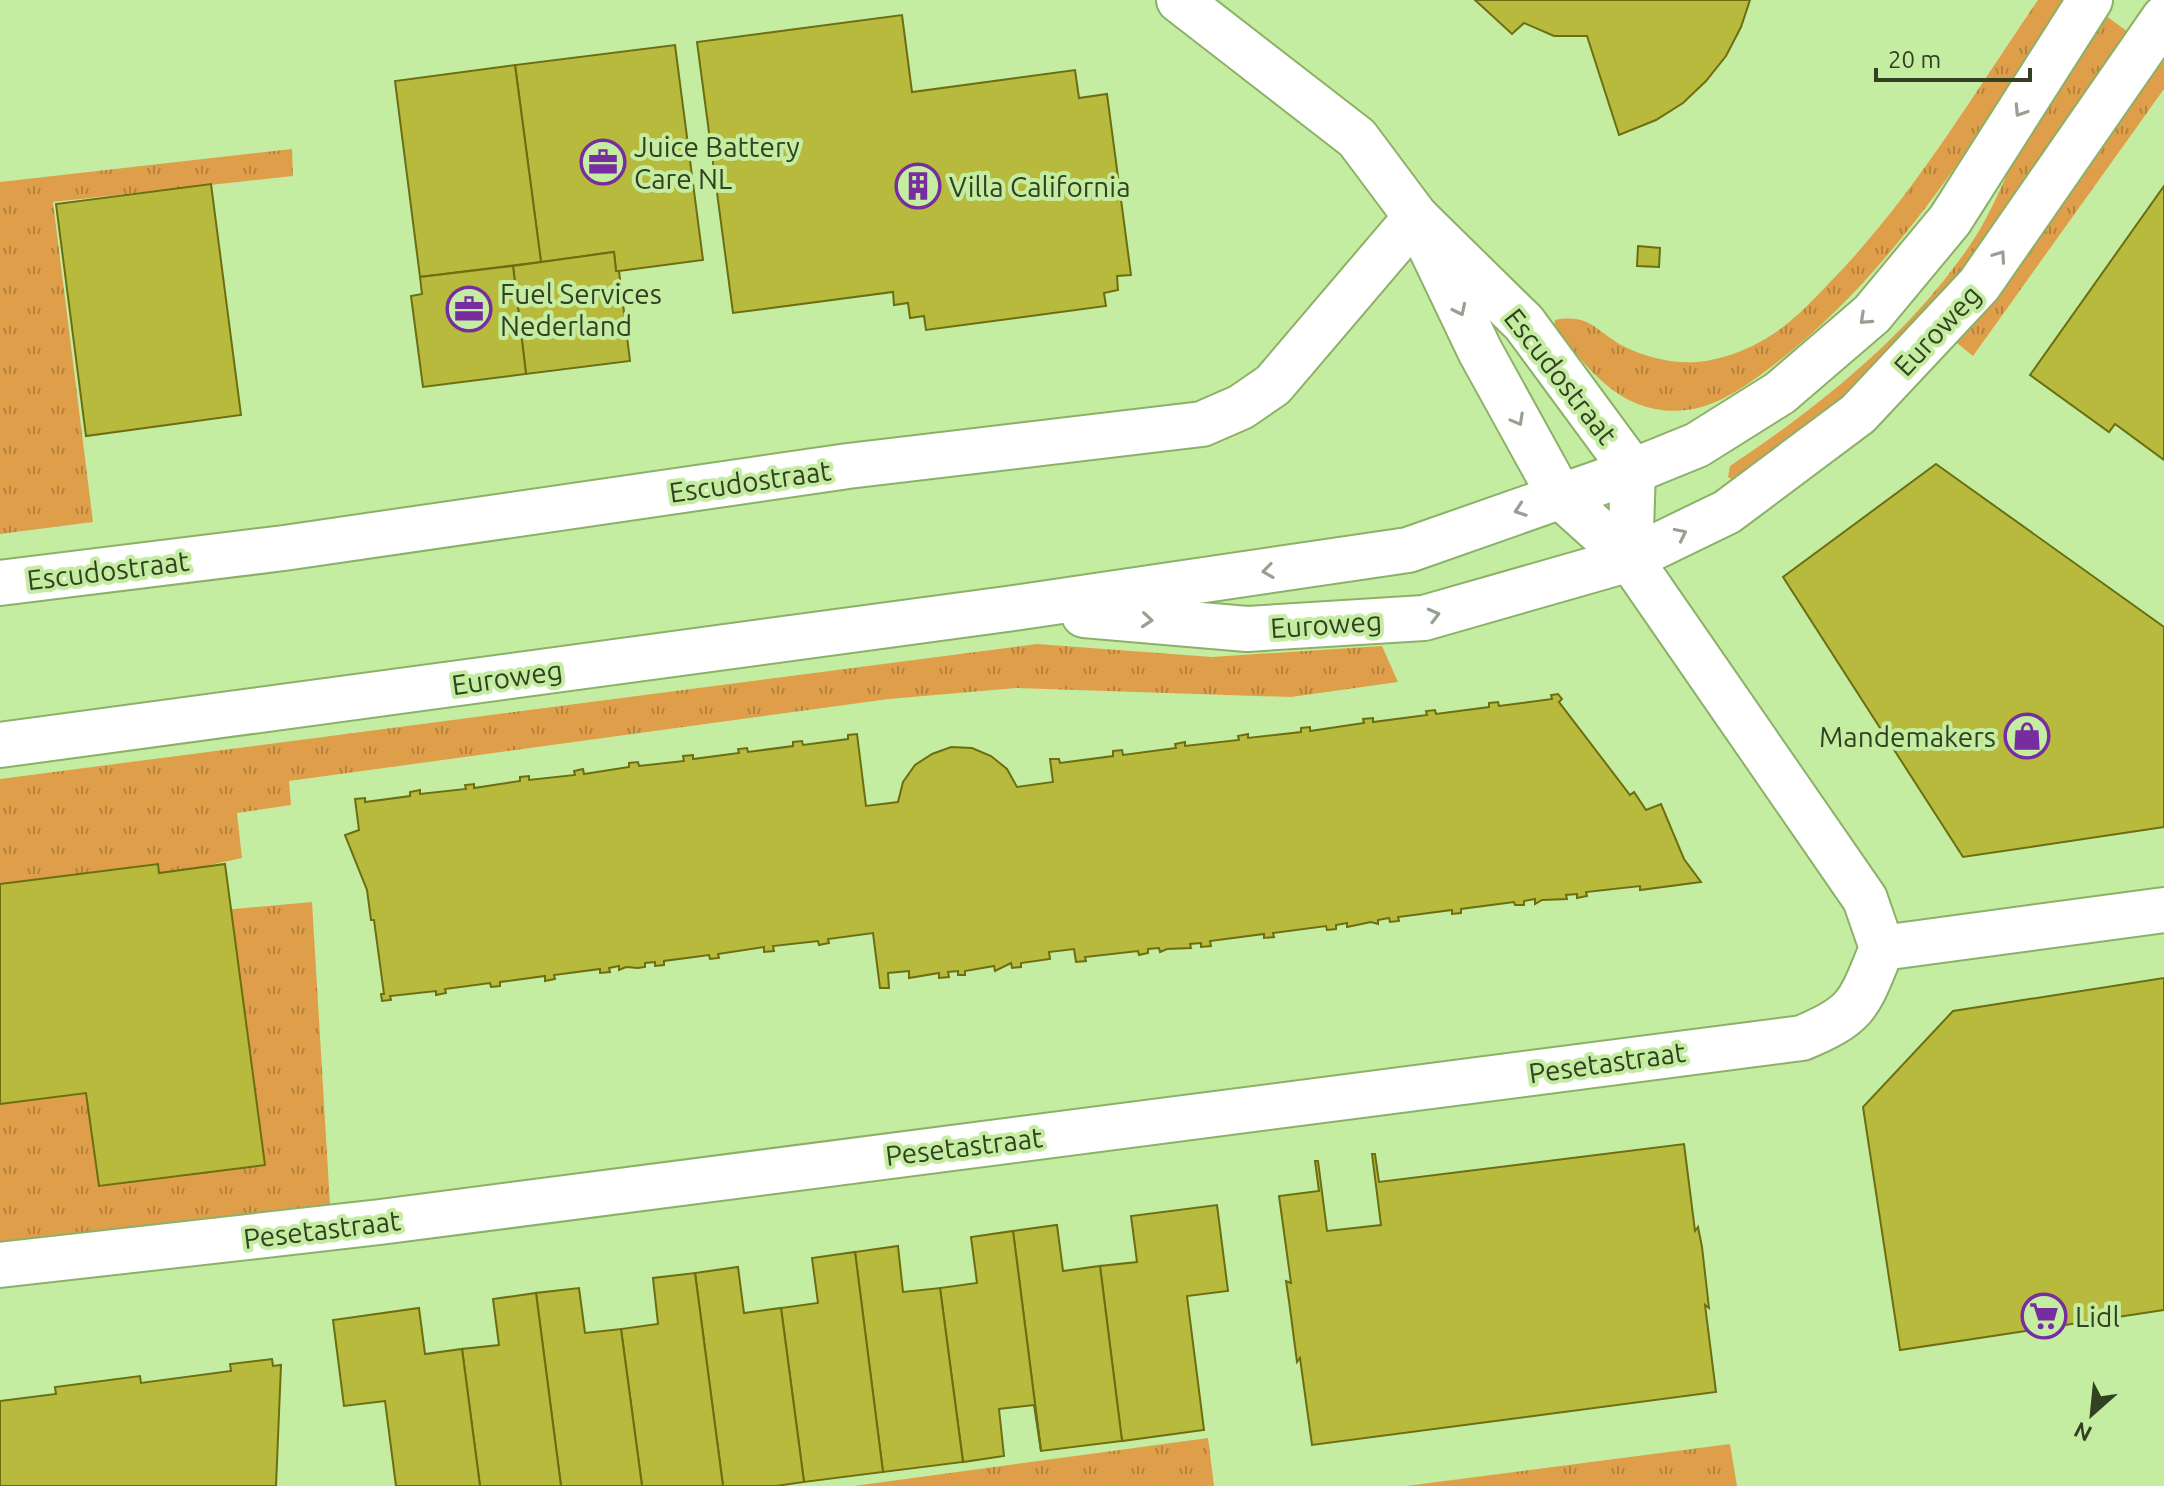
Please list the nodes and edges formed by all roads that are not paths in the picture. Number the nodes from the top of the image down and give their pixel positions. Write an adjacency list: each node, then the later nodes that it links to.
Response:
1 (1179, 0): 4 (street, Escudostraat)
2 (2090, 0): 5 (street, Euroweg, one-way to 5)
3 (2164, 18): 7 (street, Euroweg, one-way to 3)
4 (1416, 217): 5 (street, Escudostraat); 6 (street, Escudostraat, one-way to 6); 8 (street, Escudostraat)
5 (1633, 471): 6 (street, Euroweg); 7 (street)
6 (1560, 496): 7 (street); 9 (street, Euroweg, one-way to 9)
7 (1630, 559): 9 (street, Euroweg, one-way to 7); 12 (street)
8 (0, 583)
9 (1014, 608): 10 (street, Euroweg)
10 (0, 745)
11 (2164, 910): 12 (street)
12 (1882, 948): 13 (street, Pesetastraat)
13 (0, 1265)

